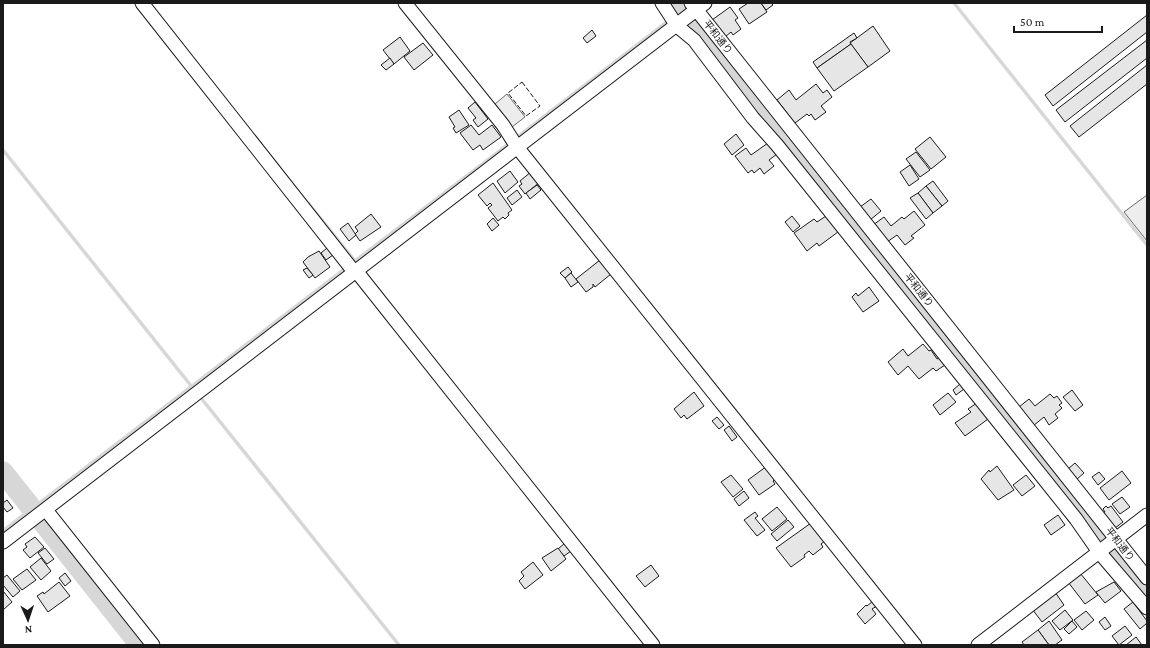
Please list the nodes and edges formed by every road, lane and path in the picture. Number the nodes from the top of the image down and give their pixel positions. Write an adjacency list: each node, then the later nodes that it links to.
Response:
1 (142, 3): 7 (street)
2 (405, 3): 6 (street)
3 (662, 3): 5 (street)
4 (696, 7): 5 (street); 10 (street, 平和通り)
5 (675, 21): 6 (street); 12 (street)
6 (514, 143): 7 (street); 17 (street)
7 (353, 269): 8 (street); 16 (street)
8 (40, 514): 11 (street); 15 (street)
9 (1147, 515): 10 (street)
10 (1114, 540): 12 (street); 13 (street, 平和通り)
11 (3, 542)
12 (1100, 551): 14 (street); 18 (street)
13 (1147, 578)
14 (1147, 608)
15 (153, 645)
16 (652, 645)
17 (915, 645)
18 (978, 645)

